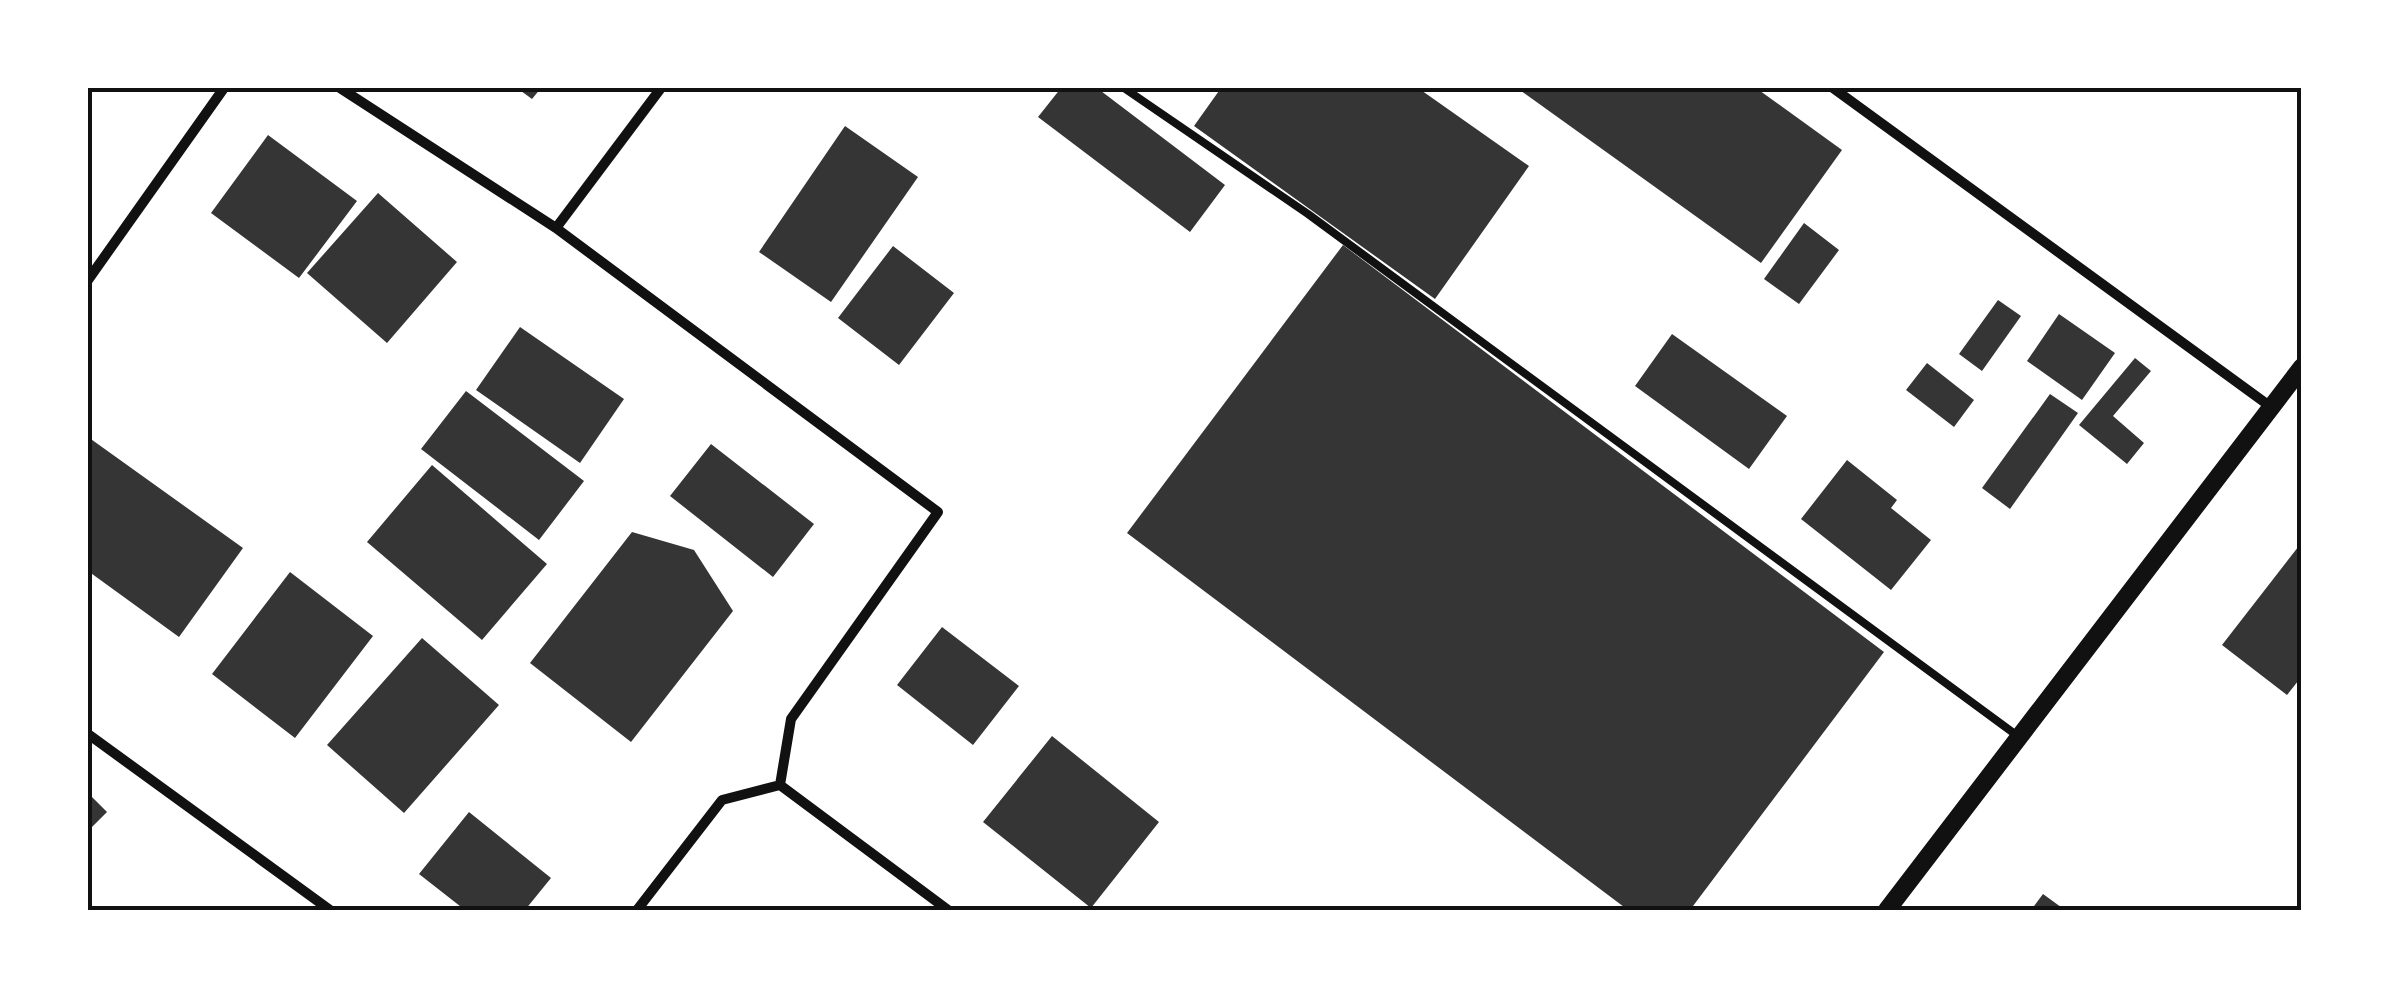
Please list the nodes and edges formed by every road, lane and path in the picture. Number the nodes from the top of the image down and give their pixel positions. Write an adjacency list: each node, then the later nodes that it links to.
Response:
1 (224, 88): 7 (street)
2 (340, 88): 6 (street)
3 (661, 88): 6 (street)
4 (1124, 88): 11 (lane)
5 (1833, 88): 9 (street)
6 (556, 228): 12 (street)
7 (88, 280)
8 (2302, 367): 9 (street)
9 (2271, 407): 11 (street)
10 (88, 734): 13 (street)
11 (2019, 737): 16 (street)
12 (780, 785): 14 (street); 15 (street)
13 (330, 910)
14 (638, 910)
15 (948, 910)
16 (1887, 910)

